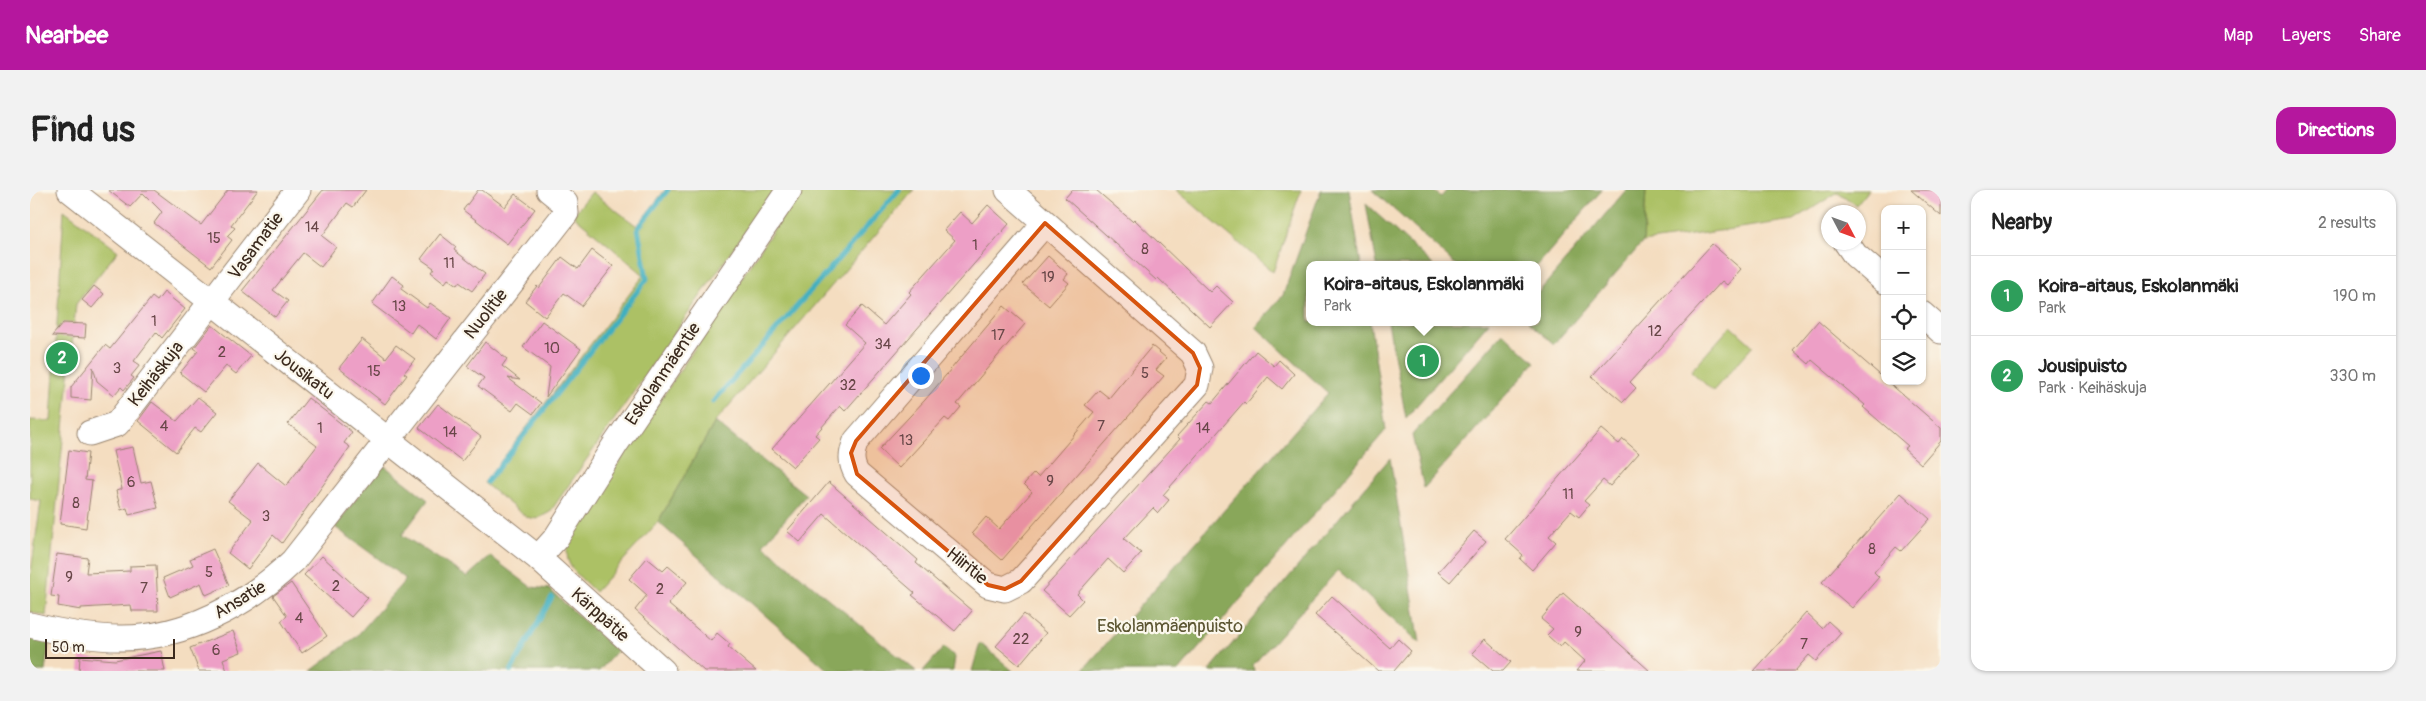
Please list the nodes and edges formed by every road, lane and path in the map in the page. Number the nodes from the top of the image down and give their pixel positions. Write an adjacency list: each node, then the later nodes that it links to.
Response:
1 (70, 190): 9 (street, Jousikatu)
2 (298, 190): 9 (street, Vasamatie)
3 (549, 190): 13 (street, Nuolitie)
4 (789, 190): 14 (street, Eskolanmäentie)
5 (1008, 190): 6 (street, Hiiritie)
6 (1045, 223): 6 (street, Hiiritie)
7 (1852, 250): 8 (street)
8 (1881, 278)
9 (213, 303): 12 (street, Keihäskuja); 13 (street, Jousikatu)
10 (1926, 318): 11 (street)
11 (1941, 331)
12 (90, 432)
13 (387, 440): 14 (street, Jousikatu); 15 (street, Ansatie)
14 (538, 558): 16 (street, Kärppätie)
15 (30, 625)
16 (663, 671)

